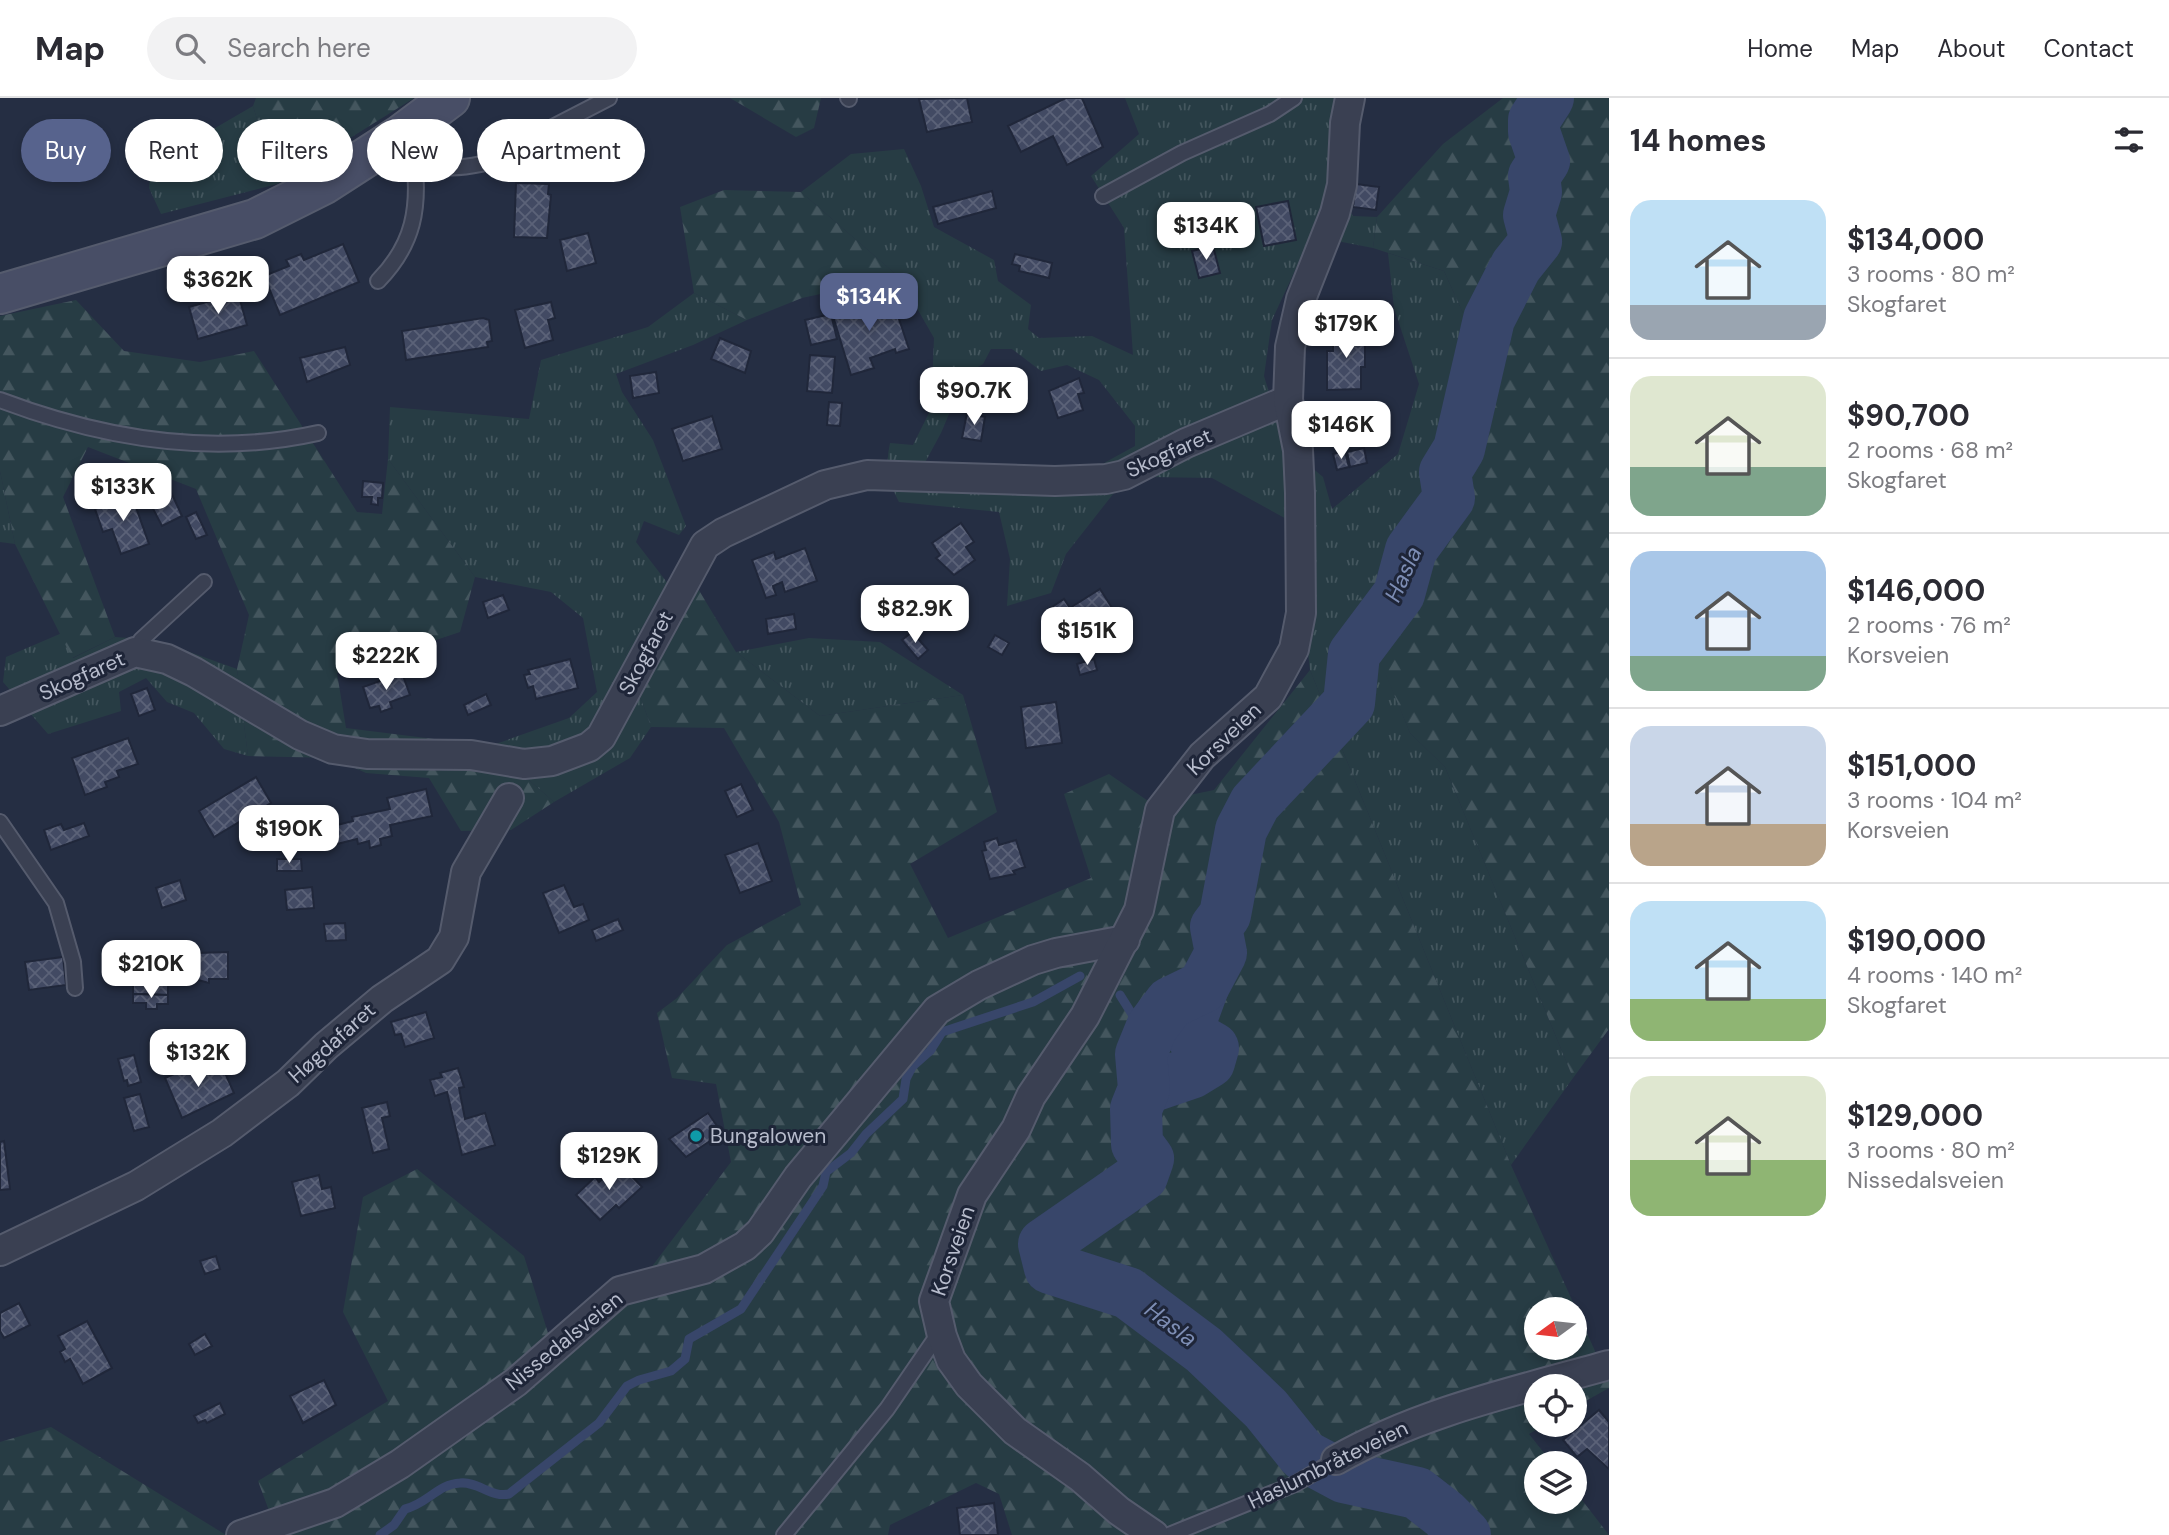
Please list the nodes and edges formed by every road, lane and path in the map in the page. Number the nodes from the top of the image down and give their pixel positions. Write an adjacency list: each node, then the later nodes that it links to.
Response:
1 (450, 98): 5 (main road)
2 (610, 98): 7 (lane)
3 (1294, 98): 9 (lane)
4 (1350, 98): 13 (street, Korsveien)
5 (432, 119)
6 (367, 165): 11 (main road)
7 (463, 168)
8 (414, 182): 10 (lane)
9 (1103, 196)
10 (378, 281)
11 (0, 294)
12 (0, 400): 14 (lane)
13 (1289, 400): 18 (street, Skogfaret); 20 (street, Korsveien)
14 (318, 433)
15 (204, 583): 16 (lane)
16 (135, 652): 17 (street, Skogfaret); 18 (street, Skogfaret)
17 (0, 711)
18 (516, 783): 22 (street, Høgdafaret)
19 (0, 822): 21 (lane)
20 (1125, 940): 23 (street, Korsveien); 26 (street, Nissedalsveien)
21 (75, 988)
22 (0, 1251)
23 (942, 1336): 27 (lane); 28 (street, Korsveien)
24 (1609, 1365): 25 (street, Haslumbråteveien)
25 (1336, 1460): 29 (lane, Haslumbråteveien)
26 (241, 1535)
27 (785, 1535)
28 (1154, 1535)
29 (1169, 1535)

